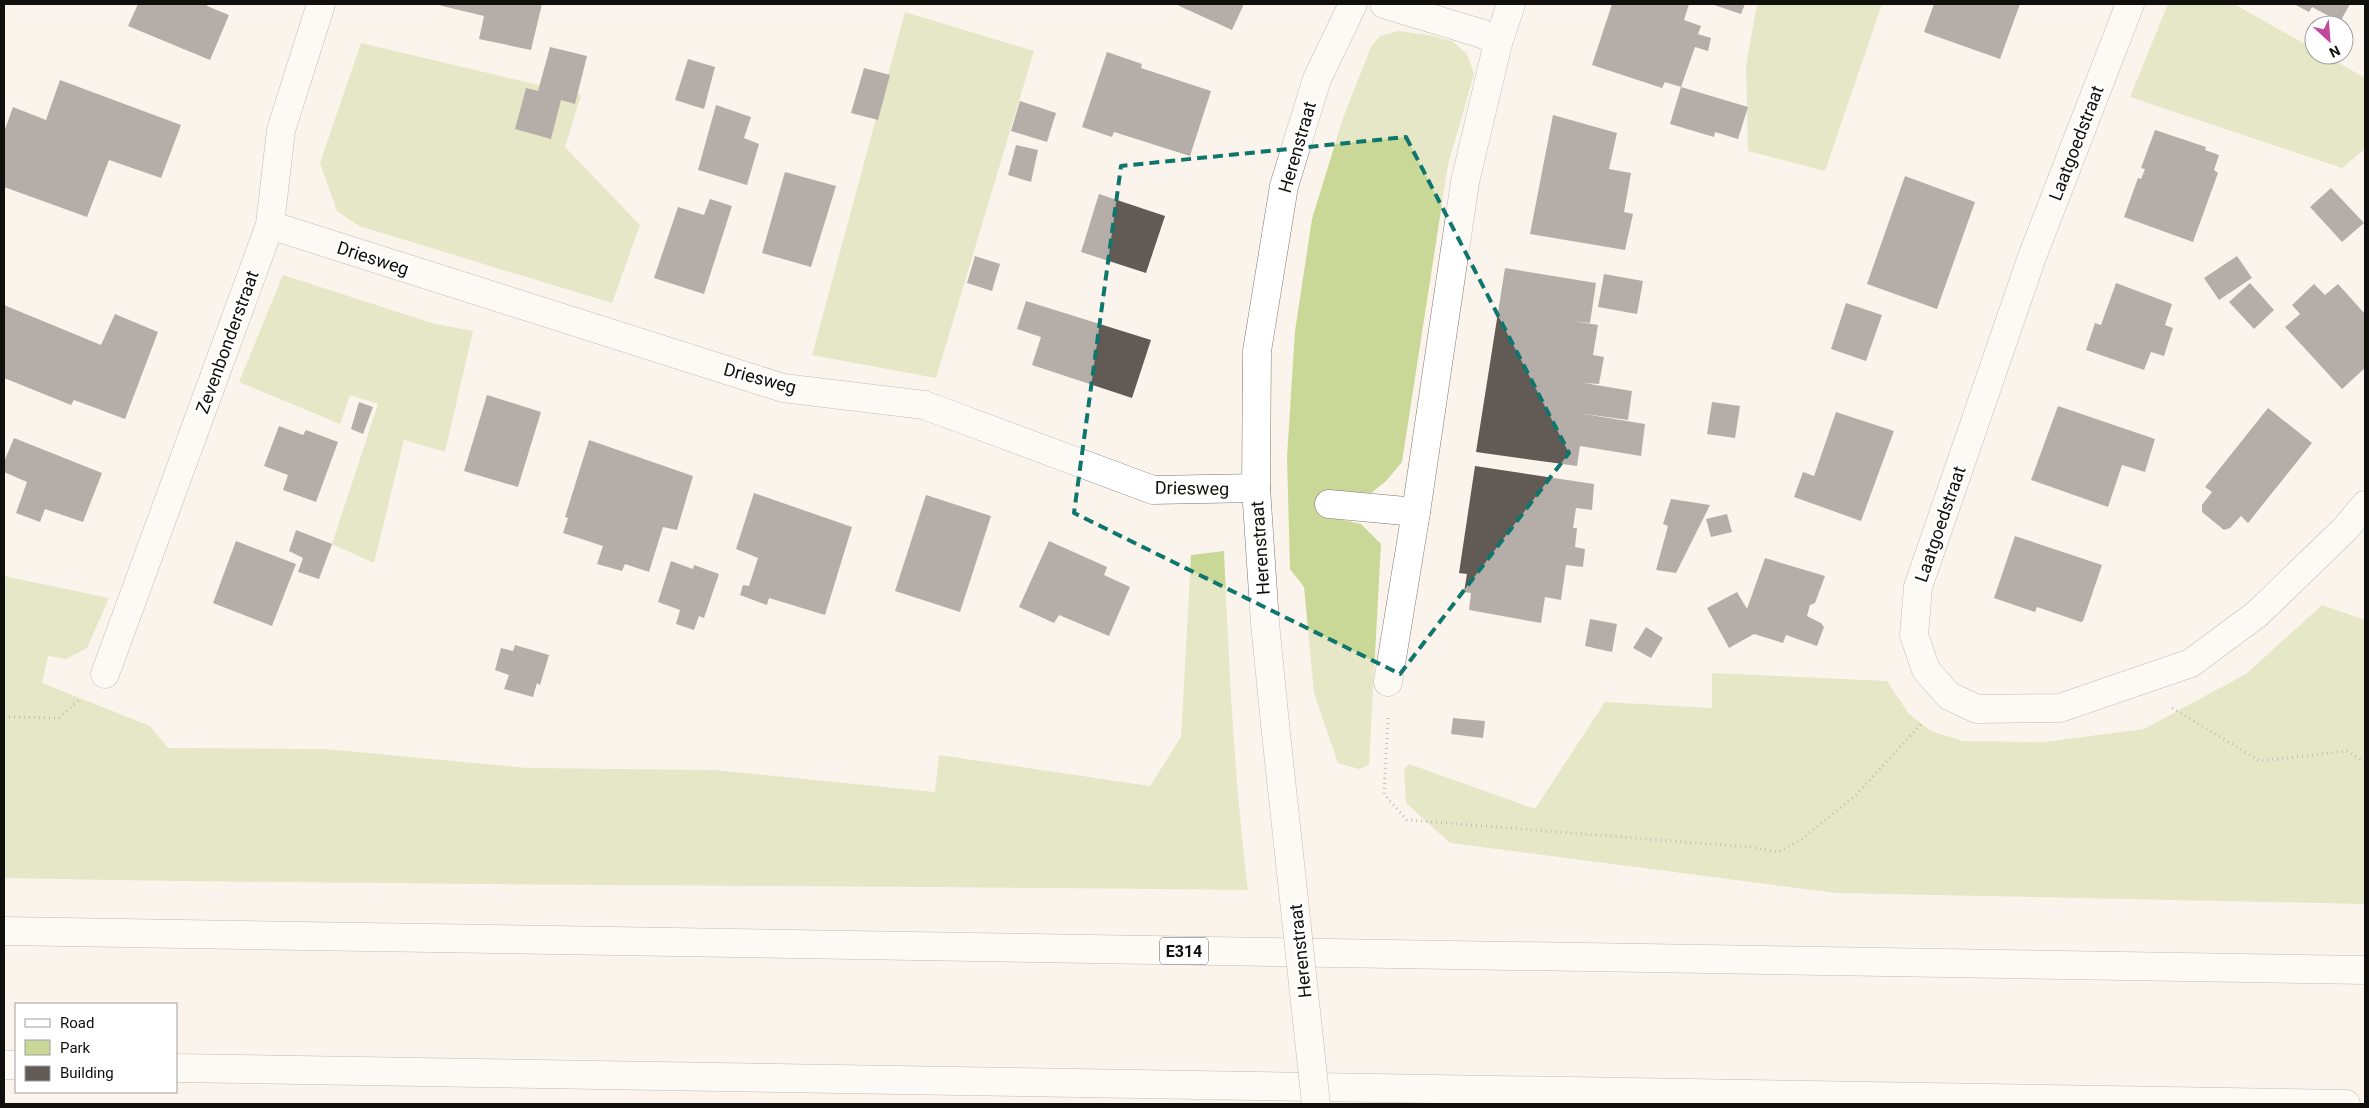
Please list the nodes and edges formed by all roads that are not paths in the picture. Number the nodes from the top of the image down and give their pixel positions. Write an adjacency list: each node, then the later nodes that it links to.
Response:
1 (321, 4): 7 (main road, Zevenbonderstraat)
2 (1353, 4): 8 (main road, Herenstraat)
3 (1384, 4): 6 (main road)
4 (1511, 4): 6 (main road)
5 (2130, 4): 10 (main road, Laatgoedstraat)
6 (1498, 43): 11 (main road)
7 (270, 225): 8 (main road, Driesweg); 12 (main road, Zevenbonderstraat)
8 (1256, 488): 17 (main road, Herenstraat, bridge)
9 (1329, 504): 11 (main road)
10 (2365, 506)
11 (1416, 512): 13 (main road)
12 (105, 674)
13 (1388, 682)
14 (4, 931): 15 (main road, E314)
15 (2365, 970)
16 (178, 1068): 18 (main road)
17 (1316, 1104)
18 (2346, 1104)

